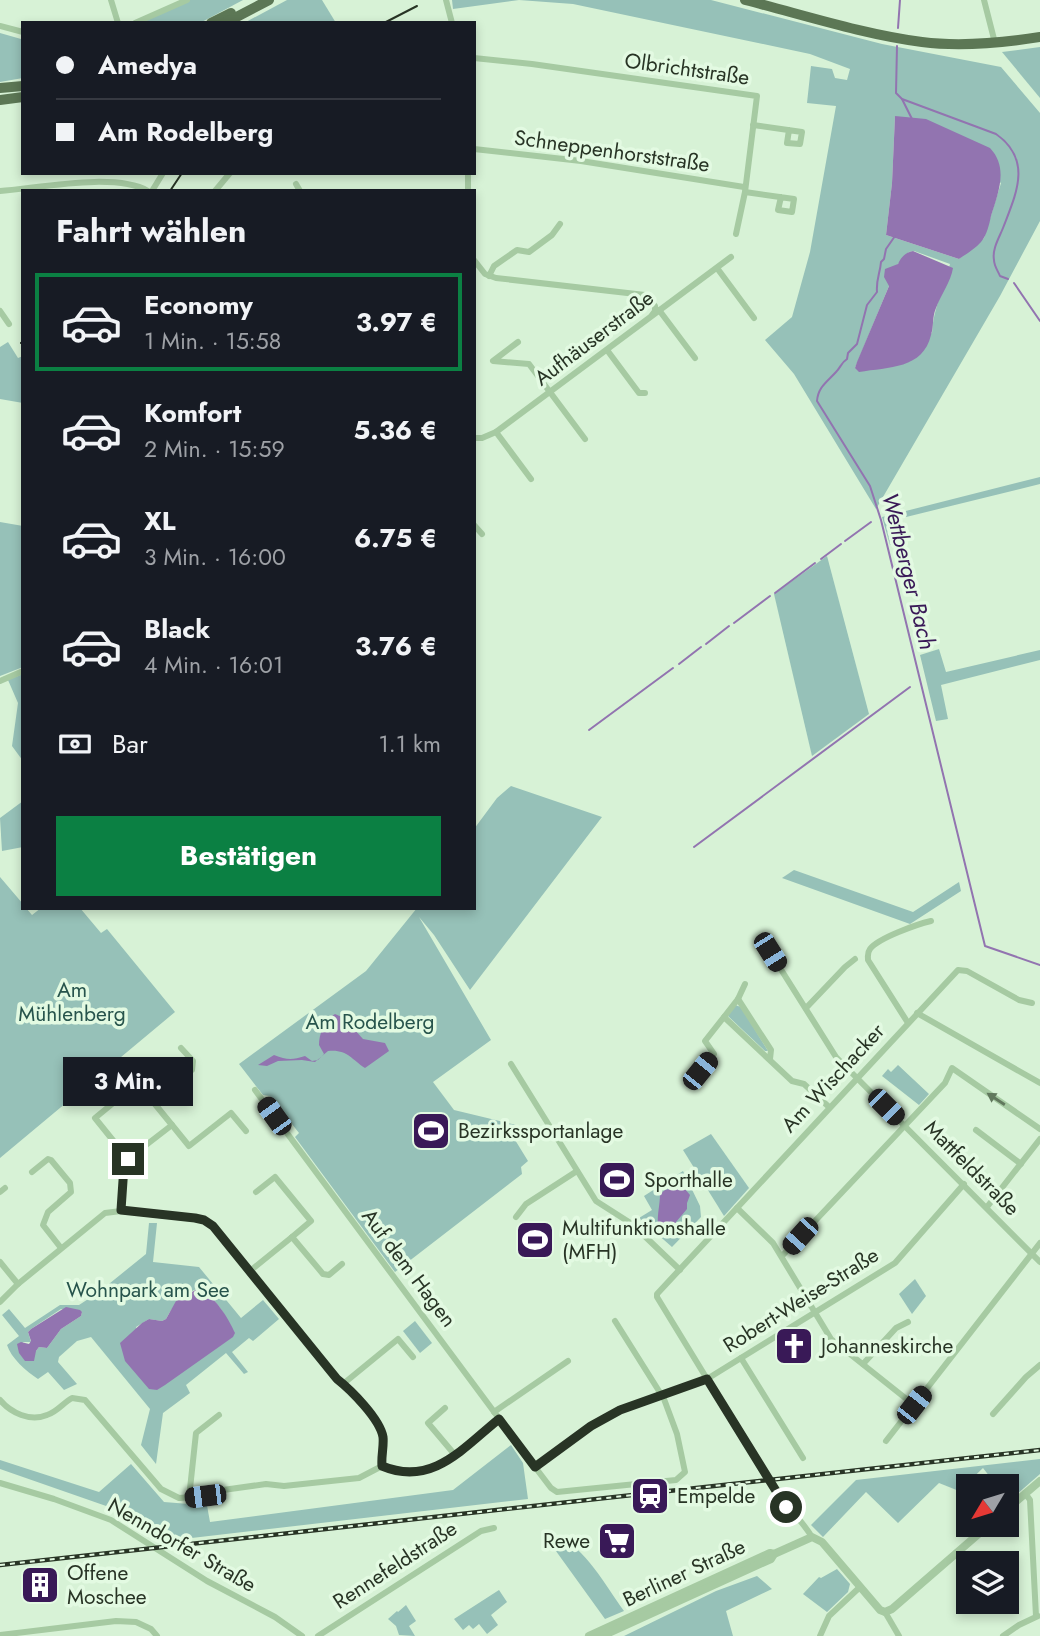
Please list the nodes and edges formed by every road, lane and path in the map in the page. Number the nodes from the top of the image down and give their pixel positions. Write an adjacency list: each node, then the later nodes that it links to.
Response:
1 (111, 0): 8 (street)
2 (187, 0): 9 (street)
3 (255, 0): 10 (main road)
4 (270, 0): 11 (main road)
5 (446, 0): 12 (street)
6 (745, 0): 16 (main road)
7 (984, 0): 16 (street)
8 (117, 21)
9 (140, 21)
10 (215, 21)
11 (229, 21)
12 (452, 21)
13 (0, 26): 14 (street)
14 (21, 31)
15 (1040, 37): 16 (main road)
16 (995, 43)
17 (476, 58): 22 (street, Olbrichtstraße)
18 (21, 86): 19 (main road)
19 (0, 88)
20 (21, 97): 21 (main road)
21 (0, 100)
22 (753, 125): 23 (street); 30 (street, Olbrichtstraße)
23 (789, 130)
24 (476, 149): 30 (street, Schneppenhorststraße)
25 (228, 175): 29 (street)
26 (21, 189): 31 (street)
27 (23, 189): 28 (street)
28 (146, 189)
29 (217, 189)
30 (744, 190): 32 (street, Schneppenhorststraße); 34 (street, Olbrichtstraße)
31 (0, 191)
32 (781, 197)
33 (560, 223): 38 (street)
34 (736, 234)
35 (731, 257): 37 (street, Aufhäuserstraße)
36 (476, 262): 38 (street)
37 (717, 268): 39 (street, Aufhäuserstraße); 41 (street)
38 (489, 276): 42 (street)
39 (659, 310): 42 (street, Aufhäuserstraße); 46 (street)
40 (0, 311): 43 (street)
41 (754, 318)
42 (649, 319): 45 (street, Aufhäuserstraße)
43 (9, 324)
44 (518, 342): 47 (street)
45 (607, 350): 47 (street, Aufhäuserstraße); 48 (street)
46 (695, 358)
47 (550, 393): 49 (street, Aufhäuserstraße); 51 (street)
48 (645, 393)
49 (496, 432): 50 (street, Aufhäuserstraße); 52 (street)
50 (476, 438)
51 (585, 439)
52 (531, 479)
53 (476, 527): 54 (street)
54 (482, 534)
55 (21, 672): 56 (street)
56 (0, 681)
57 (931, 921): 66 (street)
58 (772, 950): 63 (street, Mattfeldstraße)
59 (855, 959): 63 (street)
60 (745, 984): 61 (street)
61 (738, 999): 65 (street); 68 (street)
62 (1032, 1003): 64 (street, Am Wischacker)
63 (806, 1009): 71 (street, Mattfeldstraße)
64 (917, 1013): 66 (street, Am Wischacker); 72 (street)
65 (724, 1017): 68 (street); 70 (street)
66 (908, 1023): 71 (street, Am Wischacker)
67 (181, 1048): 76 (street)
68 (770, 1059): 75 (street)
69 (512, 1064): 84 (street)
70 (700, 1071)
71 (857, 1079): 75 (street, Am Wischacker); 77 (street, Mattfeldstraße)
72 (1040, 1083)
73 (255, 1090): 118 (street, Auf dem Hagen)
74 (111, 1104): 82 (street)
75 (830, 1107): 89 (street, Am Wischacker)
76 (172, 1125): 80 (street); 82 (street)
77 (904, 1125): 78 (street, one-way to 77); 86 (street, Mattfeldstraße); 96 (street)
78 (1040, 1129)
79 (976, 1130): 83 (street)
80 (247, 1131)
81 (1040, 1139): 83 (street)
82 (128, 1159): 90 (street)
83 (1021, 1164): 88 (street)
84 (577, 1171): 91 (street); 100 (street)
85 (32, 1172): 94 (street)
86 (964, 1184): 88 (street, Mattfeldstraße); 104 (street, Robert-Weise-Straße)
87 (256, 1192): 92 (street)
88 (987, 1207): 95 (street, Mattfeldstraße)
89 (737, 1208): 96 (street); 100 (street, Am Wischacker)
90 (121, 1210): 94 (street); 101 (street)
91 (516, 1217)
92 (292, 1237): 99 (street); 101 (street)
93 (1040, 1243): 95 (street)
94 (61, 1248): 102 (street)
95 (1032, 1253): 98 (street, Mattfeldstraße); 116 (street)
96 (782, 1256): 104 (street)
97 (0, 1262): 102 (street)
98 (1040, 1262)
99 (342, 1264)
100 (680, 1270): 112 (street, Am Wischacker)
101 (250, 1271): 113 (street)
102 (18, 1284): 103 (street)
103 (0, 1302)
104 (814, 1313): 108 (street, Robert-Weise-Straße); 110 (street)
105 (615, 1321): 114 (street)
106 (908, 1322): 110 (street)
107 (413, 1357): 113 (street)
108 (741, 1358): 112 (street, Robert-Weise-Straße); 124 (street)
109 (568, 1361): 118 (street)
110 (863, 1364): 116 (street)
111 (1040, 1365): 119 (street)
112 (707, 1379): 114 (street, Robert-Weise-Straße); 133 (street)
113 (343, 1384): 125 (street)
114 (661, 1394): 126 (street, Robert-Weise-Straße); 126 (street, Auf dem Hagen)
115 (0, 1399): 130 (street)
116 (914, 1405): 122 (street)
117 (445, 1408): 123 (street)
118 (494, 1412): 121 (street, Auf dem Hagen)
119 (993, 1414)
120 (219, 1415): 130 (street)
121 (499, 1419): 123 (street); 126 (street, Auf dem Hagen)
122 (886, 1441)
123 (455, 1455): 125 (street)
124 (803, 1458)
125 (382, 1466): 130 (street)
126 (535, 1467)
127 (1040, 1480): 129 (street)
128 (0, 1483): 141 (street, Nenndorfer Straße)
129 (1026, 1493): 131 (street); 138 (street)
130 (189, 1498)
131 (1019, 1499)
132 (494, 1528): 142 (street, Rennefeldstraße)
133 (812, 1537): 135 (street); 136 (street)
134 (975, 1537): 137 (street)
135 (774, 1554): 143 (street, Berliner Straße); 144 (street, Berliner Straße)
136 (860, 1587): 137 (street); 145 (street)
137 (885, 1612): 146 (street)
138 (1038, 1615): 147 (street)
139 (0, 1635): 140 (street)
140 (157, 1636)
141 (302, 1636)
142 (318, 1636)
143 (589, 1636)
144 (602, 1636)
145 (820, 1636)
146 (899, 1636)
147 (1003, 1636)

